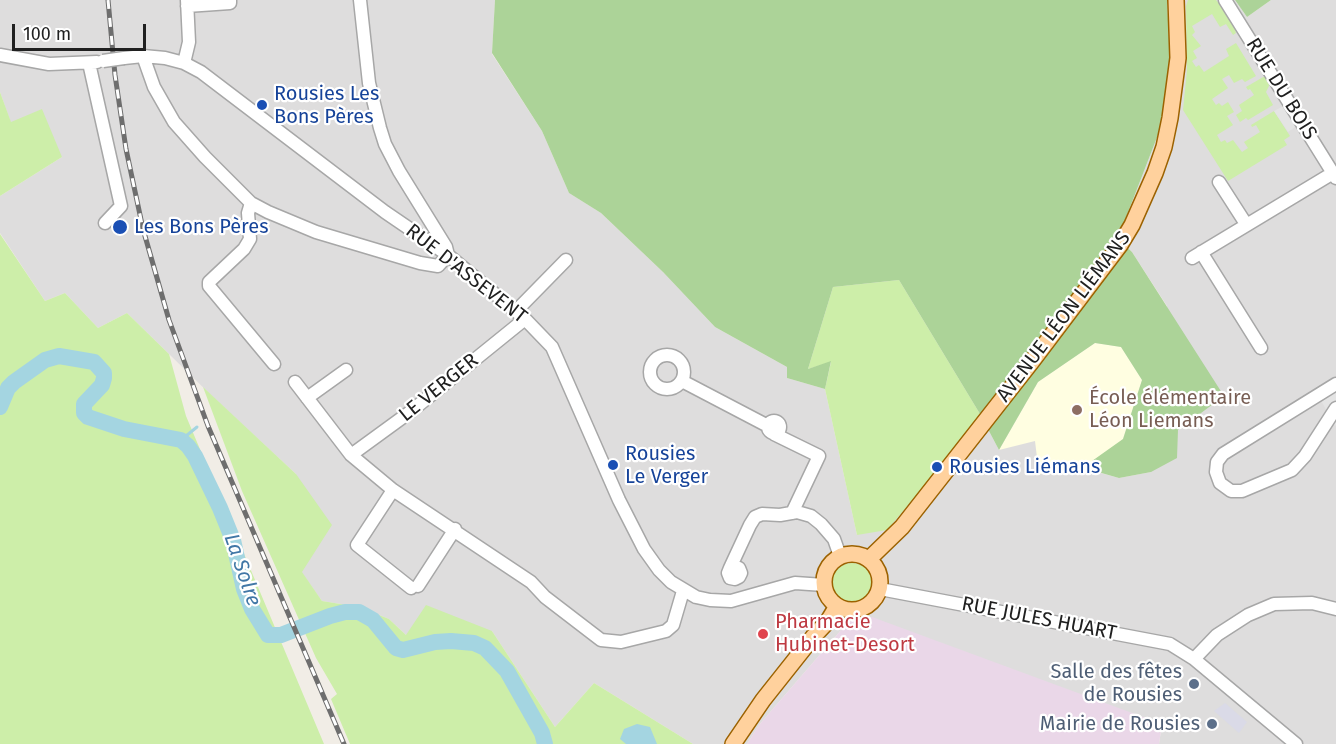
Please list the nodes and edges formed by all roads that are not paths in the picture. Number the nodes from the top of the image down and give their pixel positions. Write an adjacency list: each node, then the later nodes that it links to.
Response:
1 (230, 0): 4 (street)
2 (360, 0): 15 (street)
3 (1225, 0): 10 (street, RUE DU BOIS)
4 (187, 3): 9 (street)
5 (1177, 4): 31 (main road, AVENUE LÉON LIÉMANS)
6 (0, 55): 8 (street, RUE D'ASSEVENT)
7 (143, 56): 8 (street, RUE D'ASSEVENT, bridge); 9 (street, RUE D'ASSEVENT); 12 (street)
8 (89, 63): 13 (street)
9 (184, 63): 15 (street, RUE D'ASSEVENT)
10 (1335, 175): 14 (street)
11 (1219, 182): 14 (street)
12 (251, 202): 15 (street); 19 (street)
13 (105, 224)
14 (1246, 224): 18 (street)
15 (448, 255): 17 (street, RUE D'ASSEVENT)
16 (566, 260): 17 (street, LE VERGER)
17 (520, 315): 26 (street, LE VERGER); 35 (street, RUE D'ASSEVENT)
18 (1261, 348)
19 (274, 364)
20 (346, 370): 24 (street)
21 (682, 381): 28 (street)
22 (295, 382): 24 (street)
23 (1336, 384): 25 (street)
24 (307, 398): 26 (street)
25 (1336, 408)
26 (351, 455): 27 (street)
27 (393, 490): 29 (street); 29 (street)
28 (792, 513): 30 (street); 32 (street)
29 (454, 529): 35 (street)
30 (840, 556): 31 (main road); 33 (main road)
31 (869, 559): 34 (main road)
32 (730, 568)
33 (824, 585): 35 (street, RUE D'ASSEVENT); 36 (main road)
34 (880, 589): 36 (main road); 38 (street, RUE JULES HUART)
35 (683, 591)
36 (837, 606): 39 (main road)
37 (1336, 609): 38 (street)
38 (1194, 659): 40 (street, RUE JULES HUART)
39 (733, 744)
40 (1296, 744)

